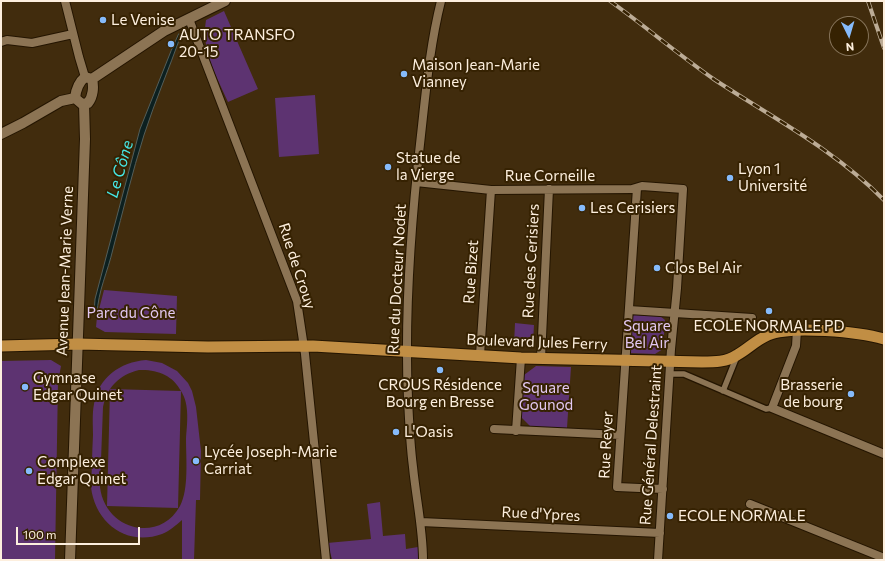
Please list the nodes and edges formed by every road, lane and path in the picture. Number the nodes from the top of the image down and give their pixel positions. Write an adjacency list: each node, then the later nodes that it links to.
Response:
1 (66, 1): 5 (street)
2 (225, 1): 4 (street)
3 (441, 1): 11 (street, Rue du Docteur Nodet)
4 (188, 19): 7 (street); 25 (street, Rue de Crouy)
5 (73, 34): 6 (street); 7 (street)
6 (1, 42)
7 (89, 78): 8 (street); 9 (street)
8 (75, 98): 9 (street); 10 (street)
9 (84, 104): 23 (street, Avenue Jean-Marie Verne)
10 (1, 134)
11 (416, 182): 15 (street, Rue Corneille); 26 (street, Rue du Docteur Nodet)
12 (637, 188): 13 (street, Rue Corneille); 14 (street, Rue Corneille); 16 (street, Rue Reyer)
13 (549, 189): 15 (street, Rue Corneille); 30 (street, Rue des Cerisiers)
14 (683, 189): 17 (street, Rue Général Delestraint)
15 (491, 190): 27 (street, Rue Bizet)
16 (628, 310): 17 (street); 31 (street, Rue Reyer)
17 (675, 314): 18 (street); 32 (street, Rue Général Delestraint)
18 (752, 318)
19 (797, 330): 21 (main road, Boulevard Jules Ferry); 28 (main road, Boulevard Jules Ferry); 35 (street)
20 (884, 331): 21 (main road, Boulevard Jules Ferry)
21 (857, 333): 22 (main road, Boulevard Jules Ferry)
22 (884, 339)
23 (78, 344): 24 (main road, Boulevard Jules Ferry); 25 (main road, Boulevard Jules Ferry); 45 (street, Avenue Jean-Marie Verne)
24 (1, 346)
25 (304, 347): 26 (main road, Boulevard Jules Ferry); 46 (street, Rue de Crouy)
26 (407, 351): 27 (main road, Boulevard Jules Ferry); 42 (street, Rue du Docteur Nodet)
27 (480, 356): 29 (main road, Boulevard Jules Ferry)
28 (737, 356): 32 (main road, Boulevard Jules Ferry); 34 (street)
29 (521, 358): 30 (main road, Boulevard Jules Ferry); 37 (street)
30 (541, 358): 31 (main road, Boulevard Jules Ferry)
31 (625, 360): 32 (main road, Boulevard Jules Ferry); 38 (street, Rue Reyer)
32 (671, 362): 33 (street, Rue Général Delestraint)
33 (670, 374): 34 (street); 40 (street, Rue Général Delestraint)
34 (723, 391): 35 (street)
35 (772, 408): 39 (street)
36 (494, 430): 37 (street)
37 (516, 431): 38 (street)
38 (620, 435): 40 (street, Rue Reyer)
39 (884, 454)
40 (663, 489): 43 (street, Rue Général Delestraint)
41 (750, 504): 44 (street)
42 (421, 522): 43 (street, Rue d'Ypres); 47 (street, Rue du Docteur Nodet)
43 (660, 533): 48 (street, Rue Général Delestraint)
44 (884, 558)
45 (70, 560)
46 (326, 560)
47 (423, 560)
48 (658, 560)

